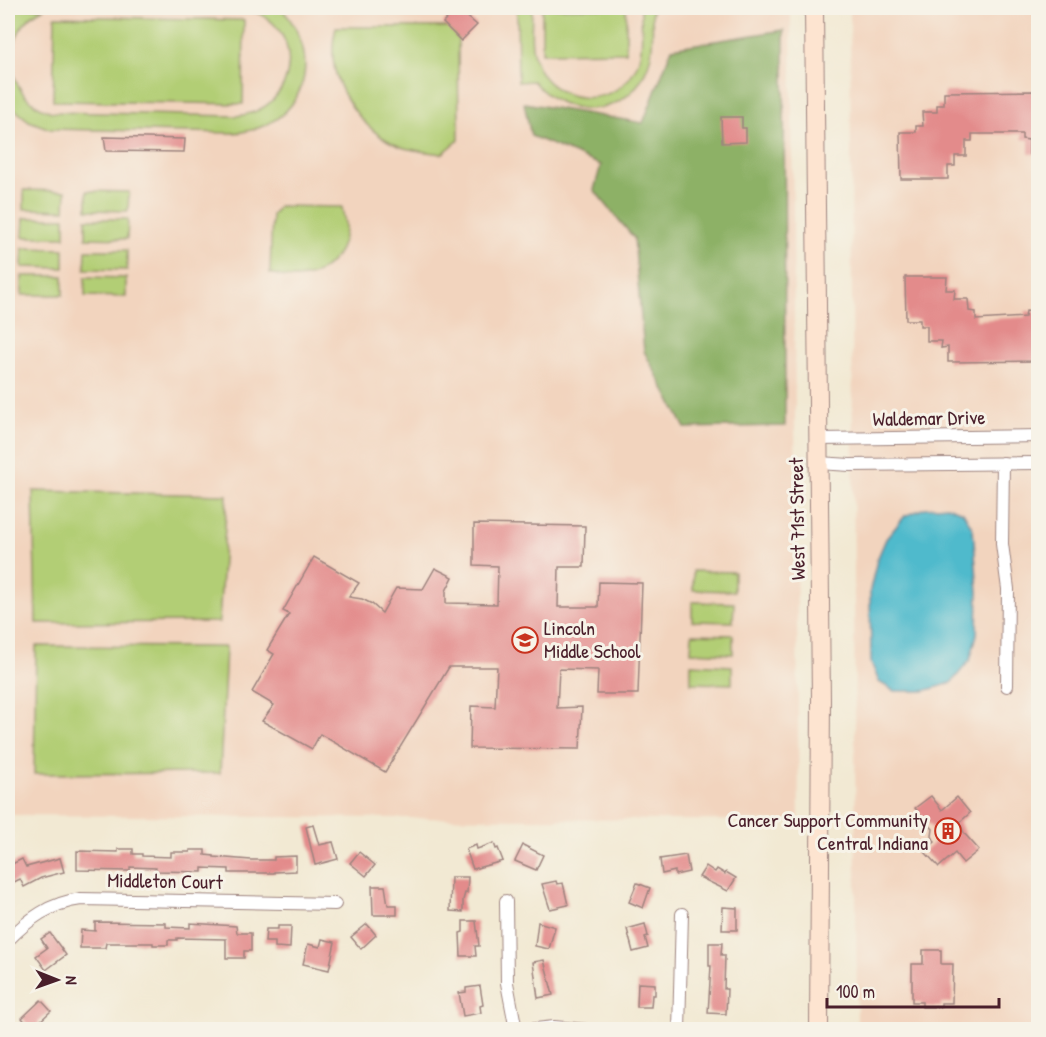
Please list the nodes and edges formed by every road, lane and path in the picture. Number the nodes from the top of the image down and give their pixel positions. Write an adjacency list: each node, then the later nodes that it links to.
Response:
1 (814, 8): 3 (main road, West 71st Street)
2 (1038, 436): 3 (street, Waldemar Drive)
3 (819, 439): 4 (main road, West 71st Street)
4 (819, 463): 5 (street); 16 (main road, West 71st Street)
5 (1003, 463): 6 (street); 7 (street)
6 (1038, 464)
7 (1007, 686)
8 (506, 901): 12 (street)
9 (334, 903): 11 (street, Middleton Court)
10 (682, 914): 15 (street)
11 (8, 940)
12 (516, 1029)
13 (527, 1029): 14 (street)
14 (586, 1029)
15 (679, 1029)
16 (819, 1029)

